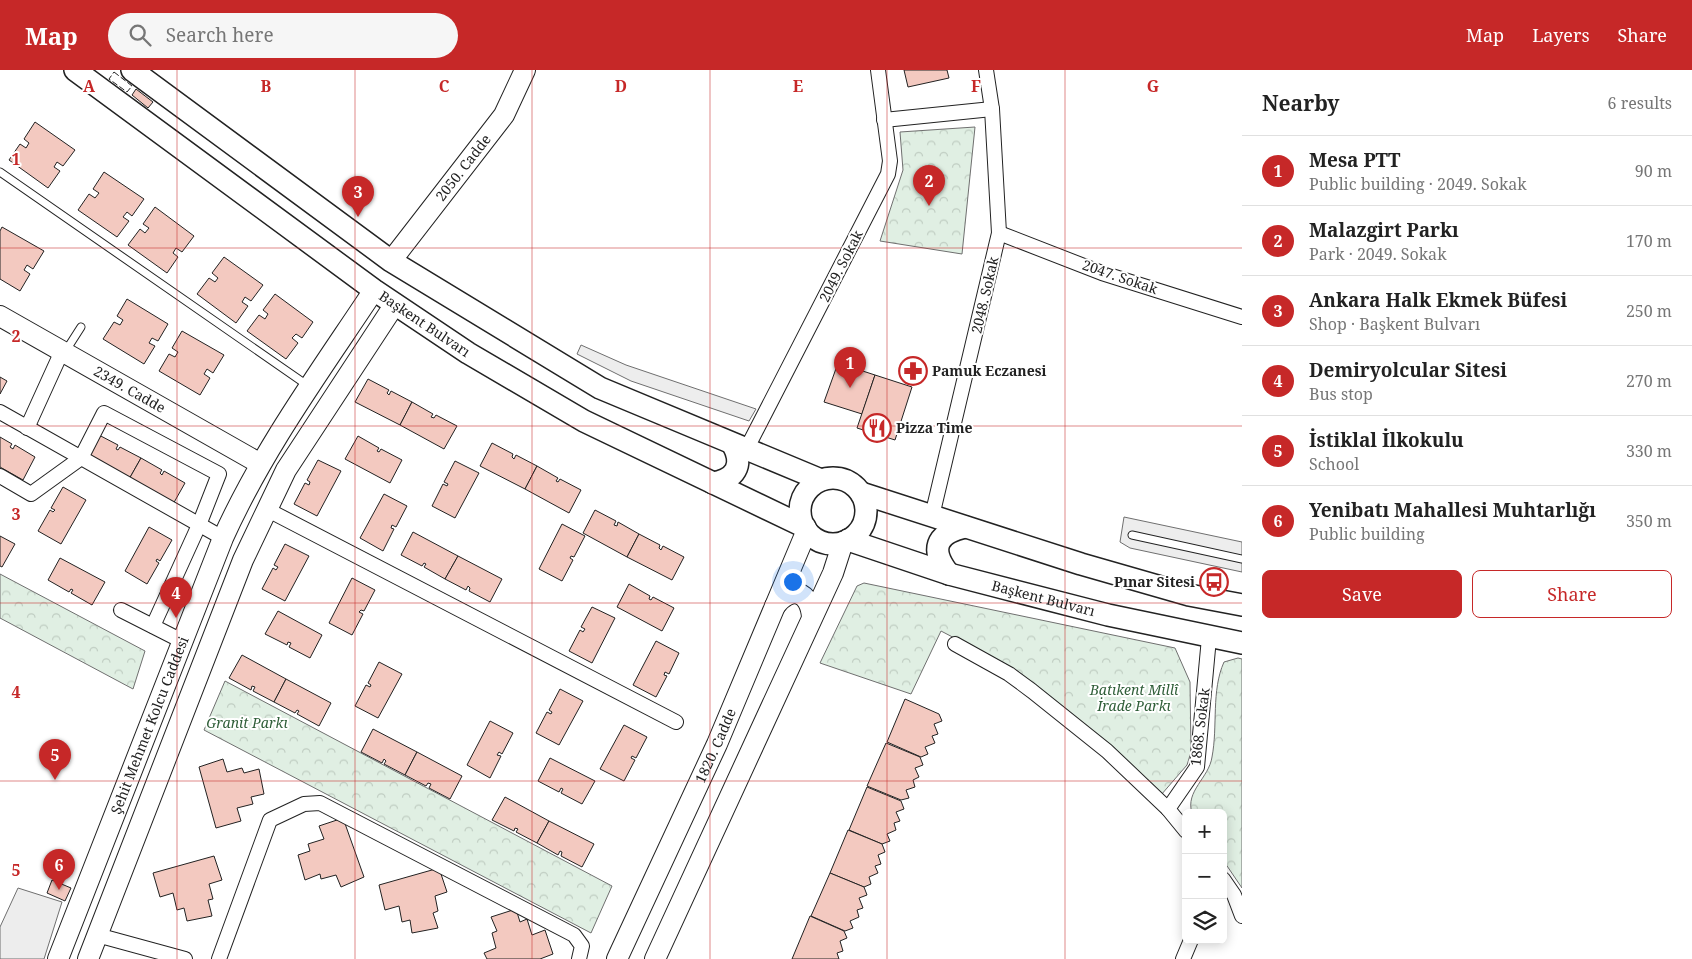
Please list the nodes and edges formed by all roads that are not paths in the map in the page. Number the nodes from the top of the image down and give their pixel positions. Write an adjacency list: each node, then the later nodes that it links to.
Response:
1 (75, 70): 11 (main road, Başkent Bulvarı)
2 (132, 70): 10 (main road)
3 (525, 70): 10 (street, 2050. Cadde)
4 (878, 70): 7 (street, 2049. Sokak)
5 (986, 70): 6 (street, 2048. Sokak)
6 (992, 109): 7 (street); 9 (street, 2048. Sokak)
7 (884, 120): 20 (street, 2049. Sokak)
8 (0, 172): 17 (lane)
9 (999, 232): 14 (street, 2047. Sokak); 28 (street, 2048. Sokak)
10 (392, 261): 20 (main road)
11 (374, 290): 12 (main road, Başkent Bulvarı); 17 (street, Şehit Mehmet Kolcu Caddesi)
12 (395, 304): 25 (main road, Başkent Bulvarı); 27 (street, Şehit Mehmet Kolcu Caddesi)
13 (0, 316): 16 (street, 2349. Cadde)
14 (1242, 317)
15 (81, 327): 16 (lane)
16 (63, 352): 19 (street); 22 (street, 2349. Cadde)
17 (310, 387): 22 (street, Şehit Mehmet Kolcu Caddesi)
18 (0, 412): 19 (street)
19 (27, 428): 21 (street)
20 (740, 448): 24 (main road); 25 (main road)
21 (81, 458): 23 (street); 29 (street); 29 (street)
22 (259, 463): 33 (street, Şehit Mehmet Kolcu Caddesi)
23 (0, 476)
24 (821, 480): 26 (main road); 31 (main road)
25 (713, 483): 31 (main road, Başkent Bulvarı)
26 (861, 493): 28 (main road); 34 (main road)
27 (266, 509): 46 (street); 51 (street, Şehit Mehmet Kolcu Caddesi)
28 (932, 516): 30 (main road)
29 (199, 524): 33 (street); 41 (street)
30 (965, 527): 36 (main road); 37 (main road)
31 (806, 529): 34 (main road); 38 (street, 1820. Cadde)
32 (1132, 535): 35 (lane)
33 (222, 538): 43 (street, Şehit Mehmet Kolcu Caddesi)
34 (846, 541): 36 (main road, Başkent Bulvarı); 40 (street)
35 (1242, 559)
36 (949, 574): 42 (main road, Başkent Bulvarı)
37 (1242, 605)
38 (775, 606): 40 (street); 58 (street, 1820. Cadde)
39 (121, 610): 41 (street)
40 (812, 617): 59 (street)
41 (153, 626): 43 (street)
42 (1209, 638): 44 (main road, Başkent Bulvarı); 47 (street, 1868. Sokak)
43 (182, 641): 53 (street, Şehit Mehmet Kolcu Caddesi)
44 (1242, 643)
45 (955, 644): 47 (street)
46 (676, 722)
47 (1168, 809): 48 (street)
48 (1182, 826)
49 (1227, 885): 50 (street)
50 (1242, 916)
51 (97, 935): 54 (street, Şehit Mehmet Kolcu Caddesi); 55 (street)
52 (1189, 944): 60 (street)
53 (58, 959)
54 (88, 959)
55 (184, 959)
56 (220, 959): 57 (street)
57 (579, 959)
58 (616, 959)
59 (655, 959)
60 (1183, 959)

